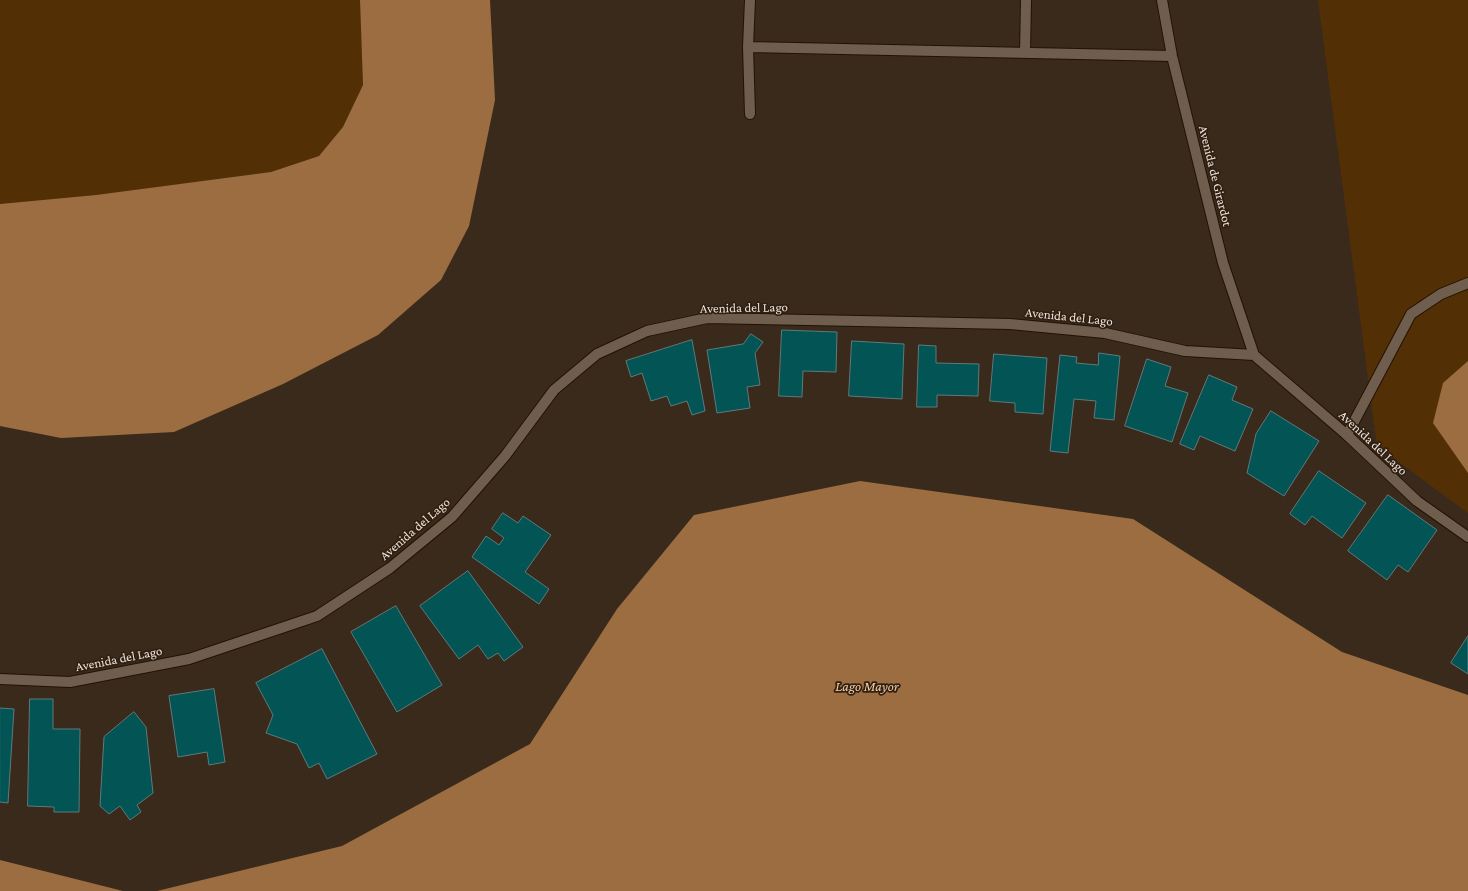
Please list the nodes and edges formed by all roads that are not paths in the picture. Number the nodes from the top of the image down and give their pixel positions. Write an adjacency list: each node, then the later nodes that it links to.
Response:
1 (750, 0): 4 (street)
2 (1026, 0): 5 (street)
3 (1162, 0): 6 (street, Avenida de Girardot)
4 (748, 47): 5 (street); 7 (street)
5 (1025, 52): 6 (street)
6 (1172, 56): 9 (street, Avenida de Girardot)
7 (750, 114)
8 (1468, 283): 10 (street)
9 (1254, 355): 10 (street, Avenida del Lago); 12 (street, Avenida del Lago)
10 (1347, 435): 11 (street, Avenida del Lago)
11 (1468, 537)
12 (0, 680)

